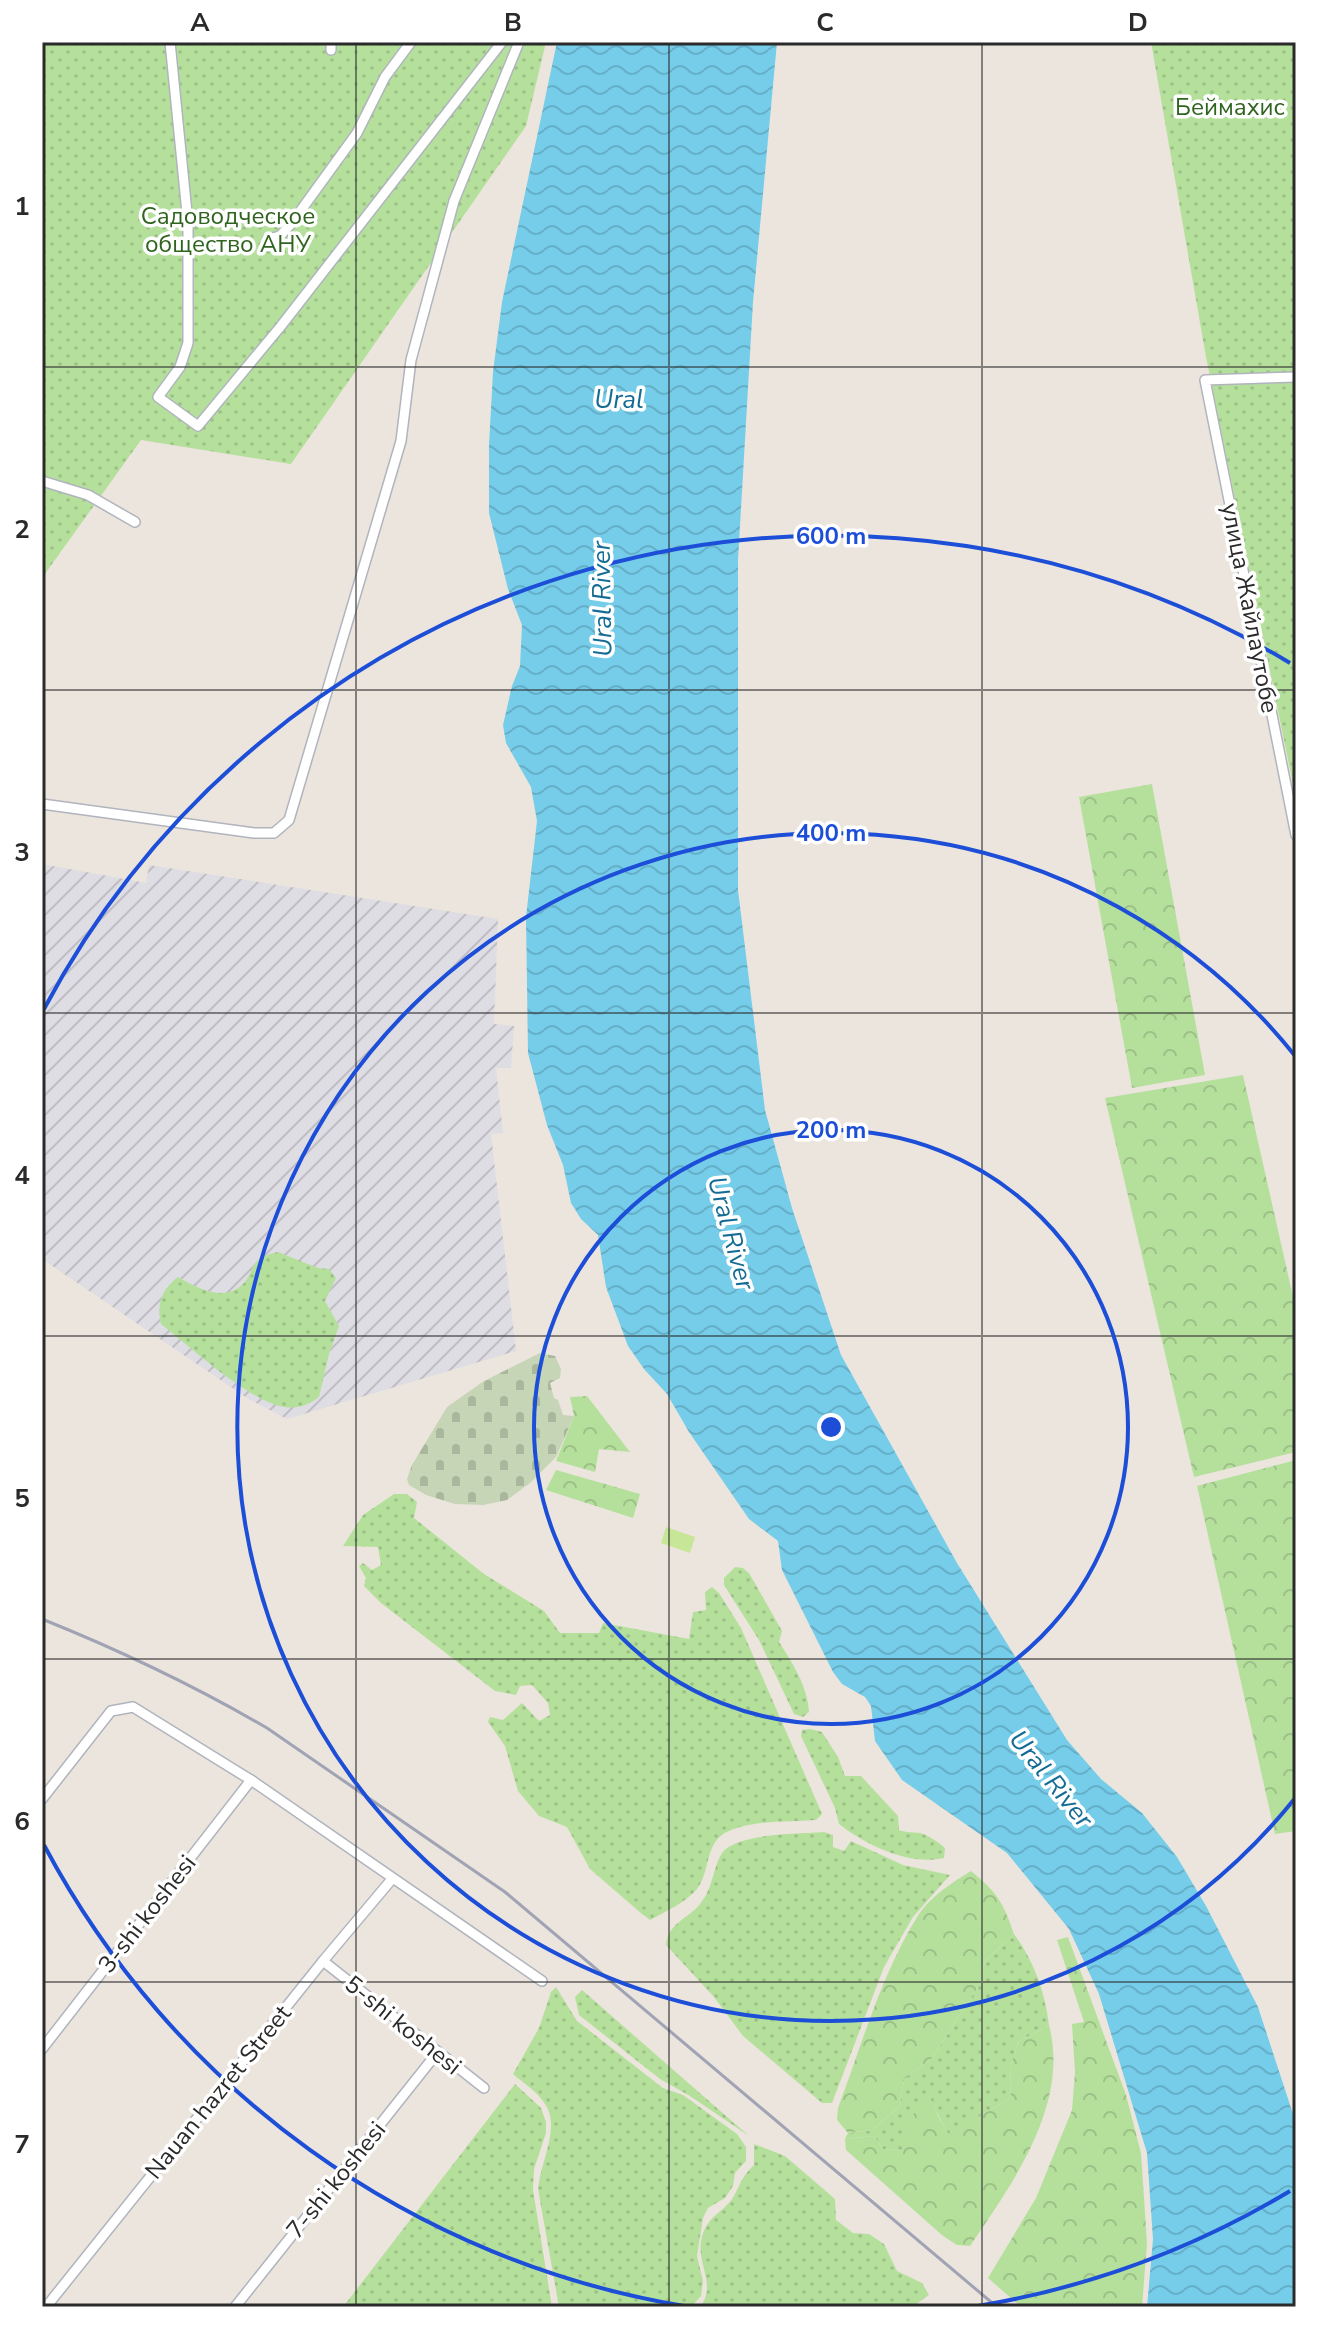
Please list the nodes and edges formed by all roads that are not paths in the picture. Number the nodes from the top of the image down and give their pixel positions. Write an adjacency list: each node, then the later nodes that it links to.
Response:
1 (170, 42): 3 (street)
2 (411, 42): 5 (street)
3 (502, 42)
4 (519, 42): 9 (street)
5 (268, 239)
6 (1296, 377): 10 (street, улица Жайлаутобе)
7 (42, 481): 8 (street)
8 (135, 522)
9 (42, 804)
10 (1296, 835)
11 (251, 1780): 12 (street); 13 (street); 16 (street, 3-shi koshesi)
12 (42, 1799)
13 (392, 1879): 14 (street, Nauan hazret Street); 15 (street)
14 (323, 1961): 17 (street, 5-shi koshesi); 19 (street, Nauan hazret Street)
15 (542, 1981)
16 (42, 2049)
17 (437, 2053): 18 (street, 5-shi koshesi); 20 (street, 7-shi koshesi)
18 (484, 2088)
19 (46, 2307)
20 (235, 2307)

